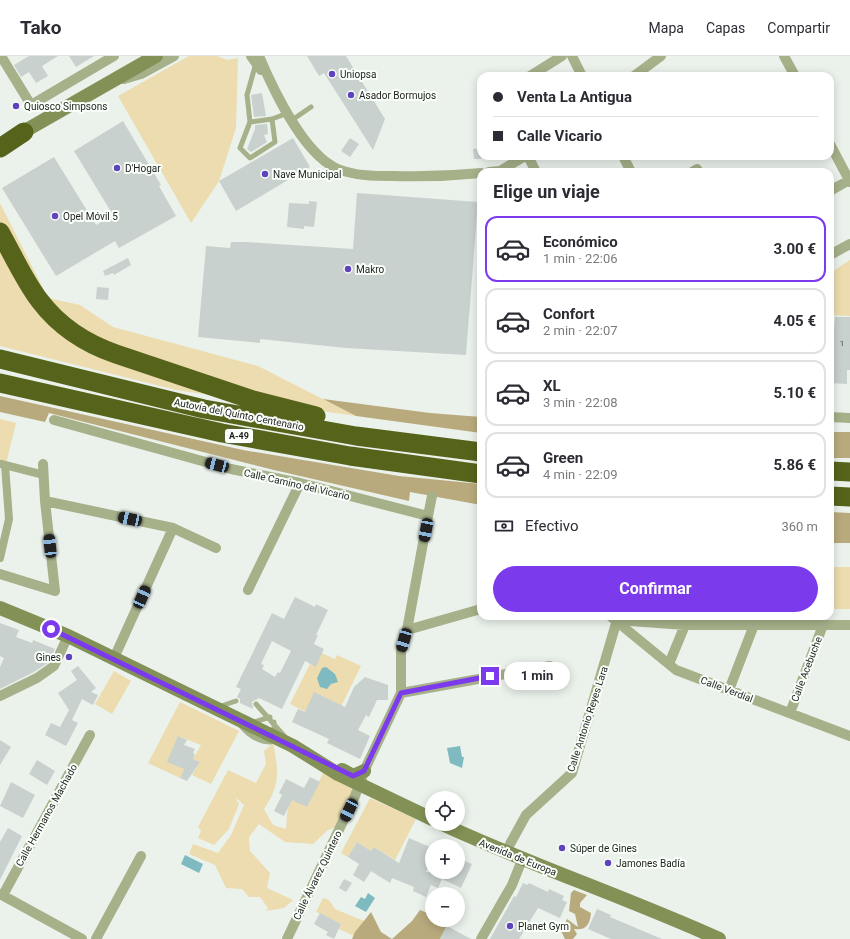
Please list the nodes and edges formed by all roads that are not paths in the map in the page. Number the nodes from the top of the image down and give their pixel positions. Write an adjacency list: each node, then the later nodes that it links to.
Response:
1 (1, 56): 9 (street)
2 (150, 56): 11 (main road)
3 (156, 56): 11 (main road)
4 (174, 56): 16 (street)
5 (562, 56): 12 (street)
6 (572, 56): 13 (street)
7 (661, 56): 14 (street)
8 (784, 56): 15 (street)
9 (111, 57)
10 (255, 58): 19 (street); 21 (lane)
11 (137, 66): 16 (main road)
12 (536, 72)
13 (580, 72)
14 (639, 72)
15 (793, 72)
16 (109, 83): 17 (main road)
17 (78, 102): 22 (main road); 26 (main road)
18 (311, 108): 19 (lane)
19 (290, 116): 20 (lane); 29 (street)
20 (272, 119): 21 (lane); 21 (lane)
21 (250, 122)
22 (24, 132): 23 (main road); 24 (highway)
23 (0, 145)
24 (0, 148)
25 (834, 151): 30 (street)
26 (0, 153)
27 (519, 160): 28 (street)
28 (505, 168)
29 (477, 173)
30 (850, 181): 31 (street)
31 (834, 189)
32 (0, 232): 40 (highway)
33 (850, 244): 34 (street)
34 (834, 253)
35 (0, 359): 40 (highway, Autovía del Quinto Centenario / A-49)
36 (0, 383): 46 (highway, Autovía del Quinto Centenario / A-49)
37 (834, 417): 38 (street)
38 (850, 418)
39 (54, 420): 48 (street, Calle Camino del Vicario)
40 (356, 436): 41 (highway, Autovía del Quinto Centenario / A-49)
41 (477, 451)
42 (43, 464): 47 (street)
43 (2, 465): 47 (street); 56 (street)
44 (834, 472): 45 (highway)
45 (850, 472)
46 (477, 473)
47 (44, 476): 52 (street)
48 (300, 483): 53 (street, Calle Camino del Vicario); 58 (street)
49 (432, 496): 53 (street)
50 (834, 496): 51 (highway)
51 (850, 497)
52 (45, 501): 54 (street); 57 (street)
53 (428, 516): 68 (street)
54 (173, 528): 55 (street); 70 (street)
55 (216, 548)
56 (0, 558)
57 (0, 574)
58 (248, 590)
59 (2, 609): 69 (main road)
60 (477, 609): 68 (street)
61 (613, 620): 94 (street, Calle Antonio Reyes Lara)
62 (616, 620): 71 (street, Calle Verdial)
63 (638, 620): 64 (street)
64 (685, 624): 65 (street); 71 (street)
65 (754, 625): 66 (street); 73 (street)
66 (823, 625): 67 (street); 79 (street, Calle Acebuche)
67 (850, 625)
68 (407, 630): 74 (street)
69 (68, 636): 70 (main road); 75 (street)
70 (114, 658): 78 (main road)
71 (669, 664): 73 (street, Calle Verdial)
72 (550, 666): 74 (street)
73 (729, 690): 79 (street, Calle Verdial)
74 (401, 693): 87 (street, Calle Álvarez Quintero)
75 (0, 696)
76 (236, 701): 78 (lane)
77 (256, 704): 80 (lane)
78 (215, 708): 81 (main road)
79 (790, 713): 83 (street, Calle Verdial)
80 (270, 718): 81 (lane); 82 (lane)
81 (239, 720): 85 (main road)
82 (274, 722): 85 (lane); 86 (lane)
83 (849, 734)
84 (90, 735): 98 (street, Calle Hermanos Machado)
85 (274, 736): 86 (main road)
86 (296, 748): 87 (main road); 87 (main road)
87 (361, 781): 88 (main road); 89 (main road); 90 (main road); 101 (street, Calle Álvarez Quintero)
88 (425, 807)
89 (425, 811)
90 (425, 815)
91 (465, 825): 94 (main road, Avenida de Europa)
92 (458, 831): 93 (main road, Avenida de Europa)
93 (480, 841): 94 (main road); 96 (main road, Avenida de Europa)
94 (510, 844): 97 (main road, Avenida de Europa)
95 (141, 856): 100 (street)
96 (522, 860): 97 (main road, Avenida de Europa); 102 (street)
97 (595, 886): 103 (main road, Avenida de Europa)
98 (1, 895): 99 (street)
99 (82, 939)
100 (96, 939)
101 (286, 939)
102 (481, 939)
103 (719, 939)

